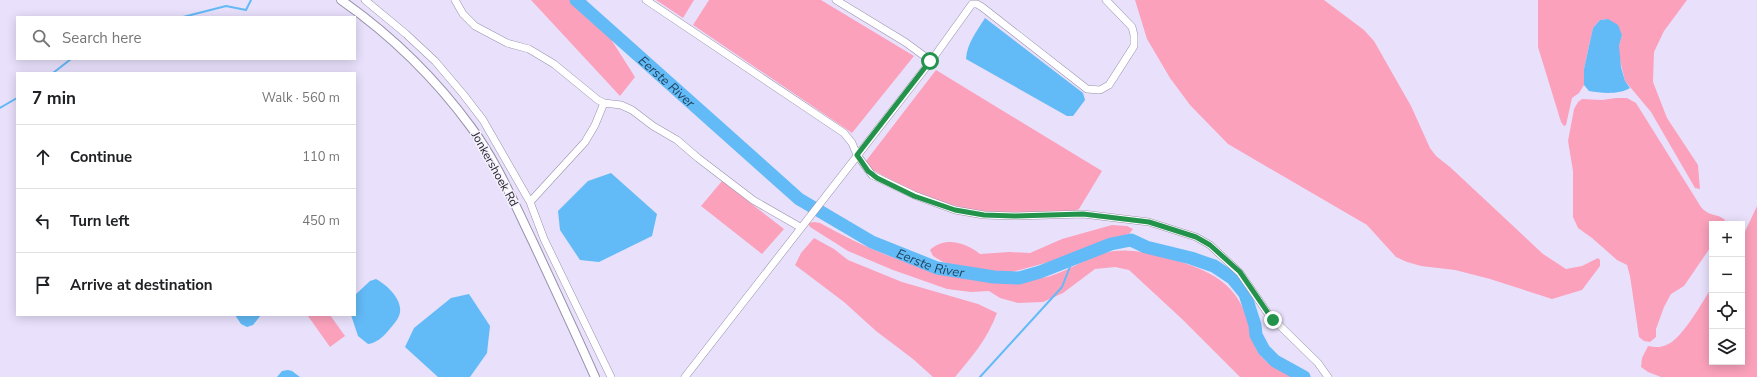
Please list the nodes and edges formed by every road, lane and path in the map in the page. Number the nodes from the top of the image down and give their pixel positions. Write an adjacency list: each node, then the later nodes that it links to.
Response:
1 (341, 0): 13 (street, Jonkershoek Rd)
2 (365, 0): 11 (street)
3 (454, 0): 9 (street)
4 (646, 0): 10 (street)
5 (836, 0): 8 (street)
6 (1106, 0): 7 (street)
7 (970, 2): 8 (street)
8 (930, 61): 10 (street)
9 (604, 103): 11 (street); 12 (street)
10 (857, 155): 12 (street); 16 (street)
11 (530, 202): 14 (street)
12 (800, 227): 15 (street)
13 (595, 377)
14 (611, 377)
15 (685, 377)
16 (1328, 377)

